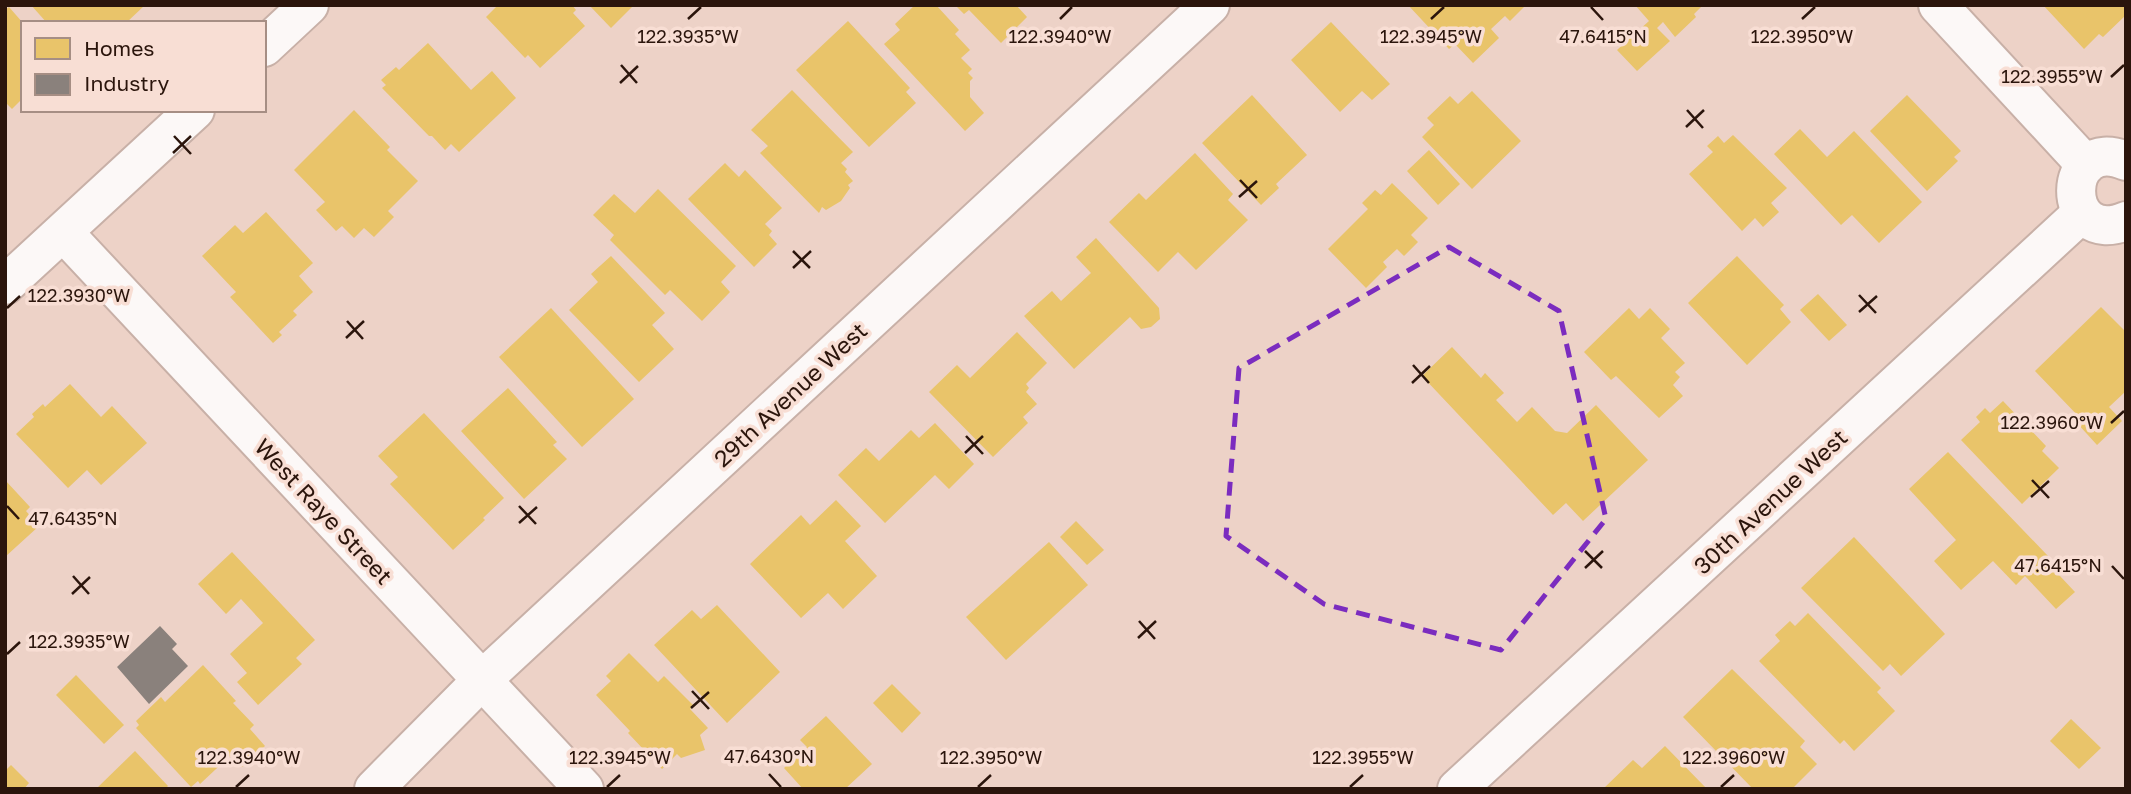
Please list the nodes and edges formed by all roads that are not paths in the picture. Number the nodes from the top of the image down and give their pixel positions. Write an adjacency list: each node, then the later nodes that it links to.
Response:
1 (309, 5): 4 (street)
2 (1210, 5): 12 (street, 29th Avenue West)
3 (1938, 5): 7 (street)
4 (266, 45)
5 (193, 112): 10 (street)
6 (2126, 161): 7 (street)
7 (2086, 165): 8 (street)
8 (2082, 213): 9 (street); 15 (street, 30th Avenue West)
9 (2126, 222)
10 (64, 233): 11 (street); 12 (street, West Raye Street)
11 (5, 285)
12 (482, 680): 13 (street, 29th Avenue West); 14 (street, West Raye Street)
13 (374, 789)
14 (583, 789)
15 (1457, 789)

